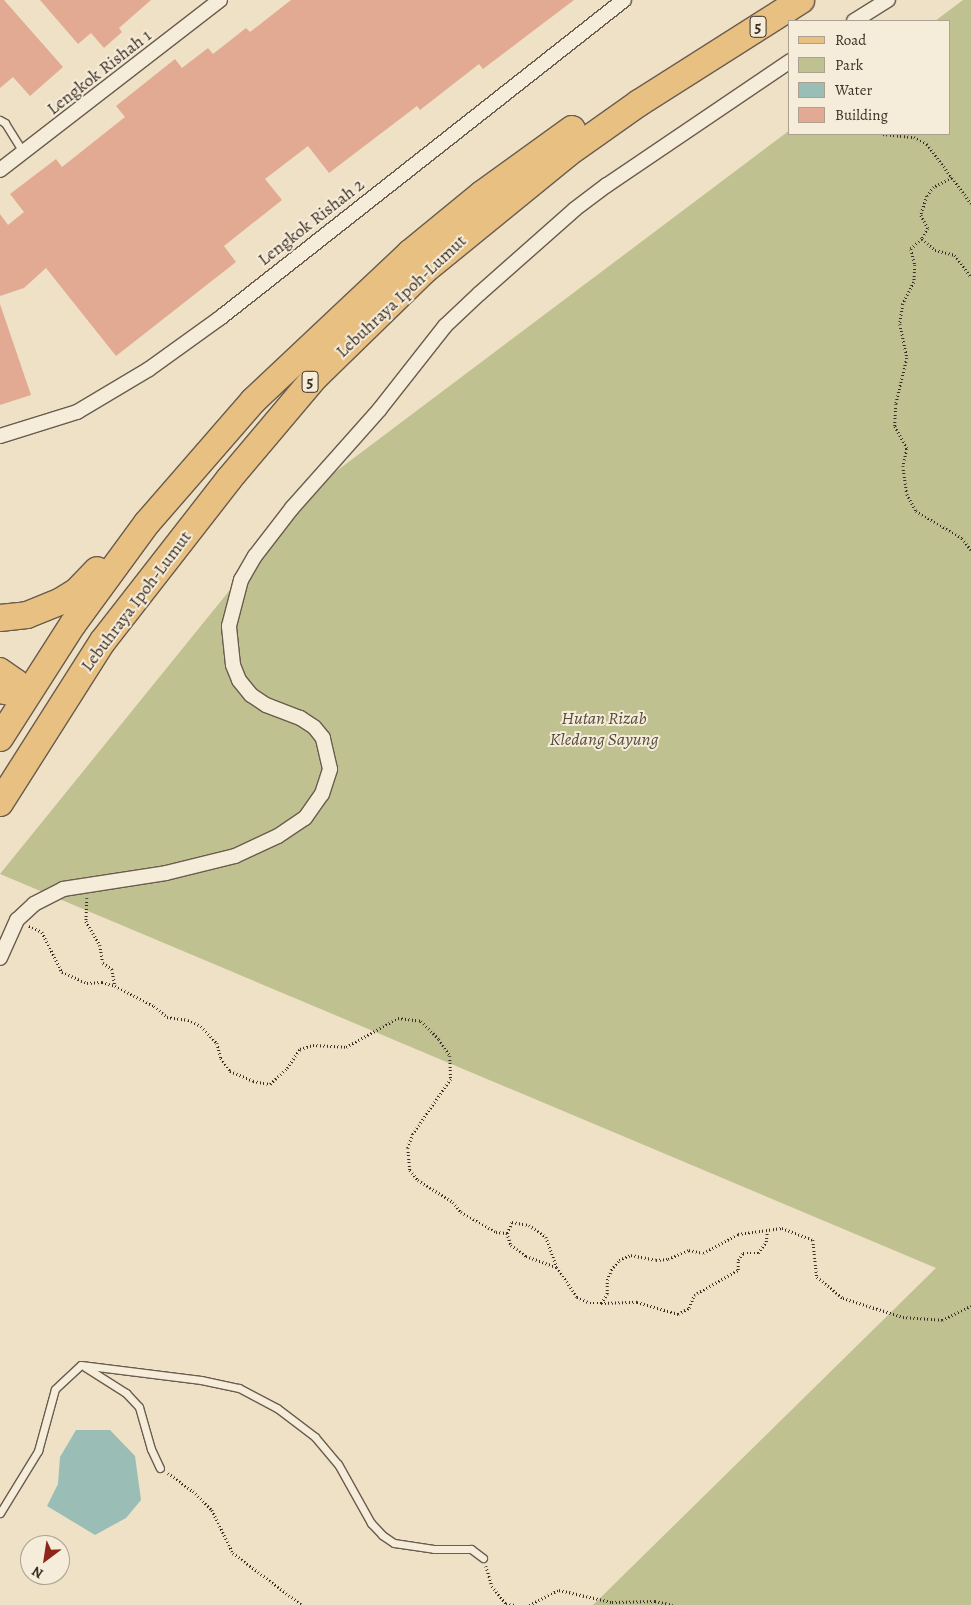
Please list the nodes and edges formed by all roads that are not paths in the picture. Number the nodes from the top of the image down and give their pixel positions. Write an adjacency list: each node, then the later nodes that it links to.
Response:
1 (220, 0): 9 (street, Lengkok Rishah 1)
2 (624, 0): 12 (street, Lengkok Rishah 2)
3 (784, 0): 13 (highway, Lebuhraya Ipoh-Lumut / 5)
4 (801, 0): 11 (highway, Lebuhraya Ipoh-Lumut / 5)
5 (888, 0): 6 (street)
6 (856, 20)
7 (788, 62): 20 (street)
8 (0, 120): 9 (lane)
9 (24, 154): 10 (street, Lengkok Rishah 1)
10 (0, 170)
11 (314, 377): 16 (highway); 19 (highway, Lebuhraya Ipoh-Lumut / 5)
12 (0, 436)
13 (168, 497): 14 (highway); 16 (highway, Lebuhraya Ipoh-Lumut / 5)
14 (0, 618)
15 (0, 668): 16 (main road)
16 (12, 694): 17 (highway, Lebuhraya Ipoh-Lumut / 5); 18 (highway)
17 (0, 738)
18 (0, 778)
19 (0, 803)
20 (0, 958)
21 (81, 1365): 22 (lane); 23 (lane); 24 (lane)
22 (160, 1468)
23 (0, 1513)
24 (483, 1558)

